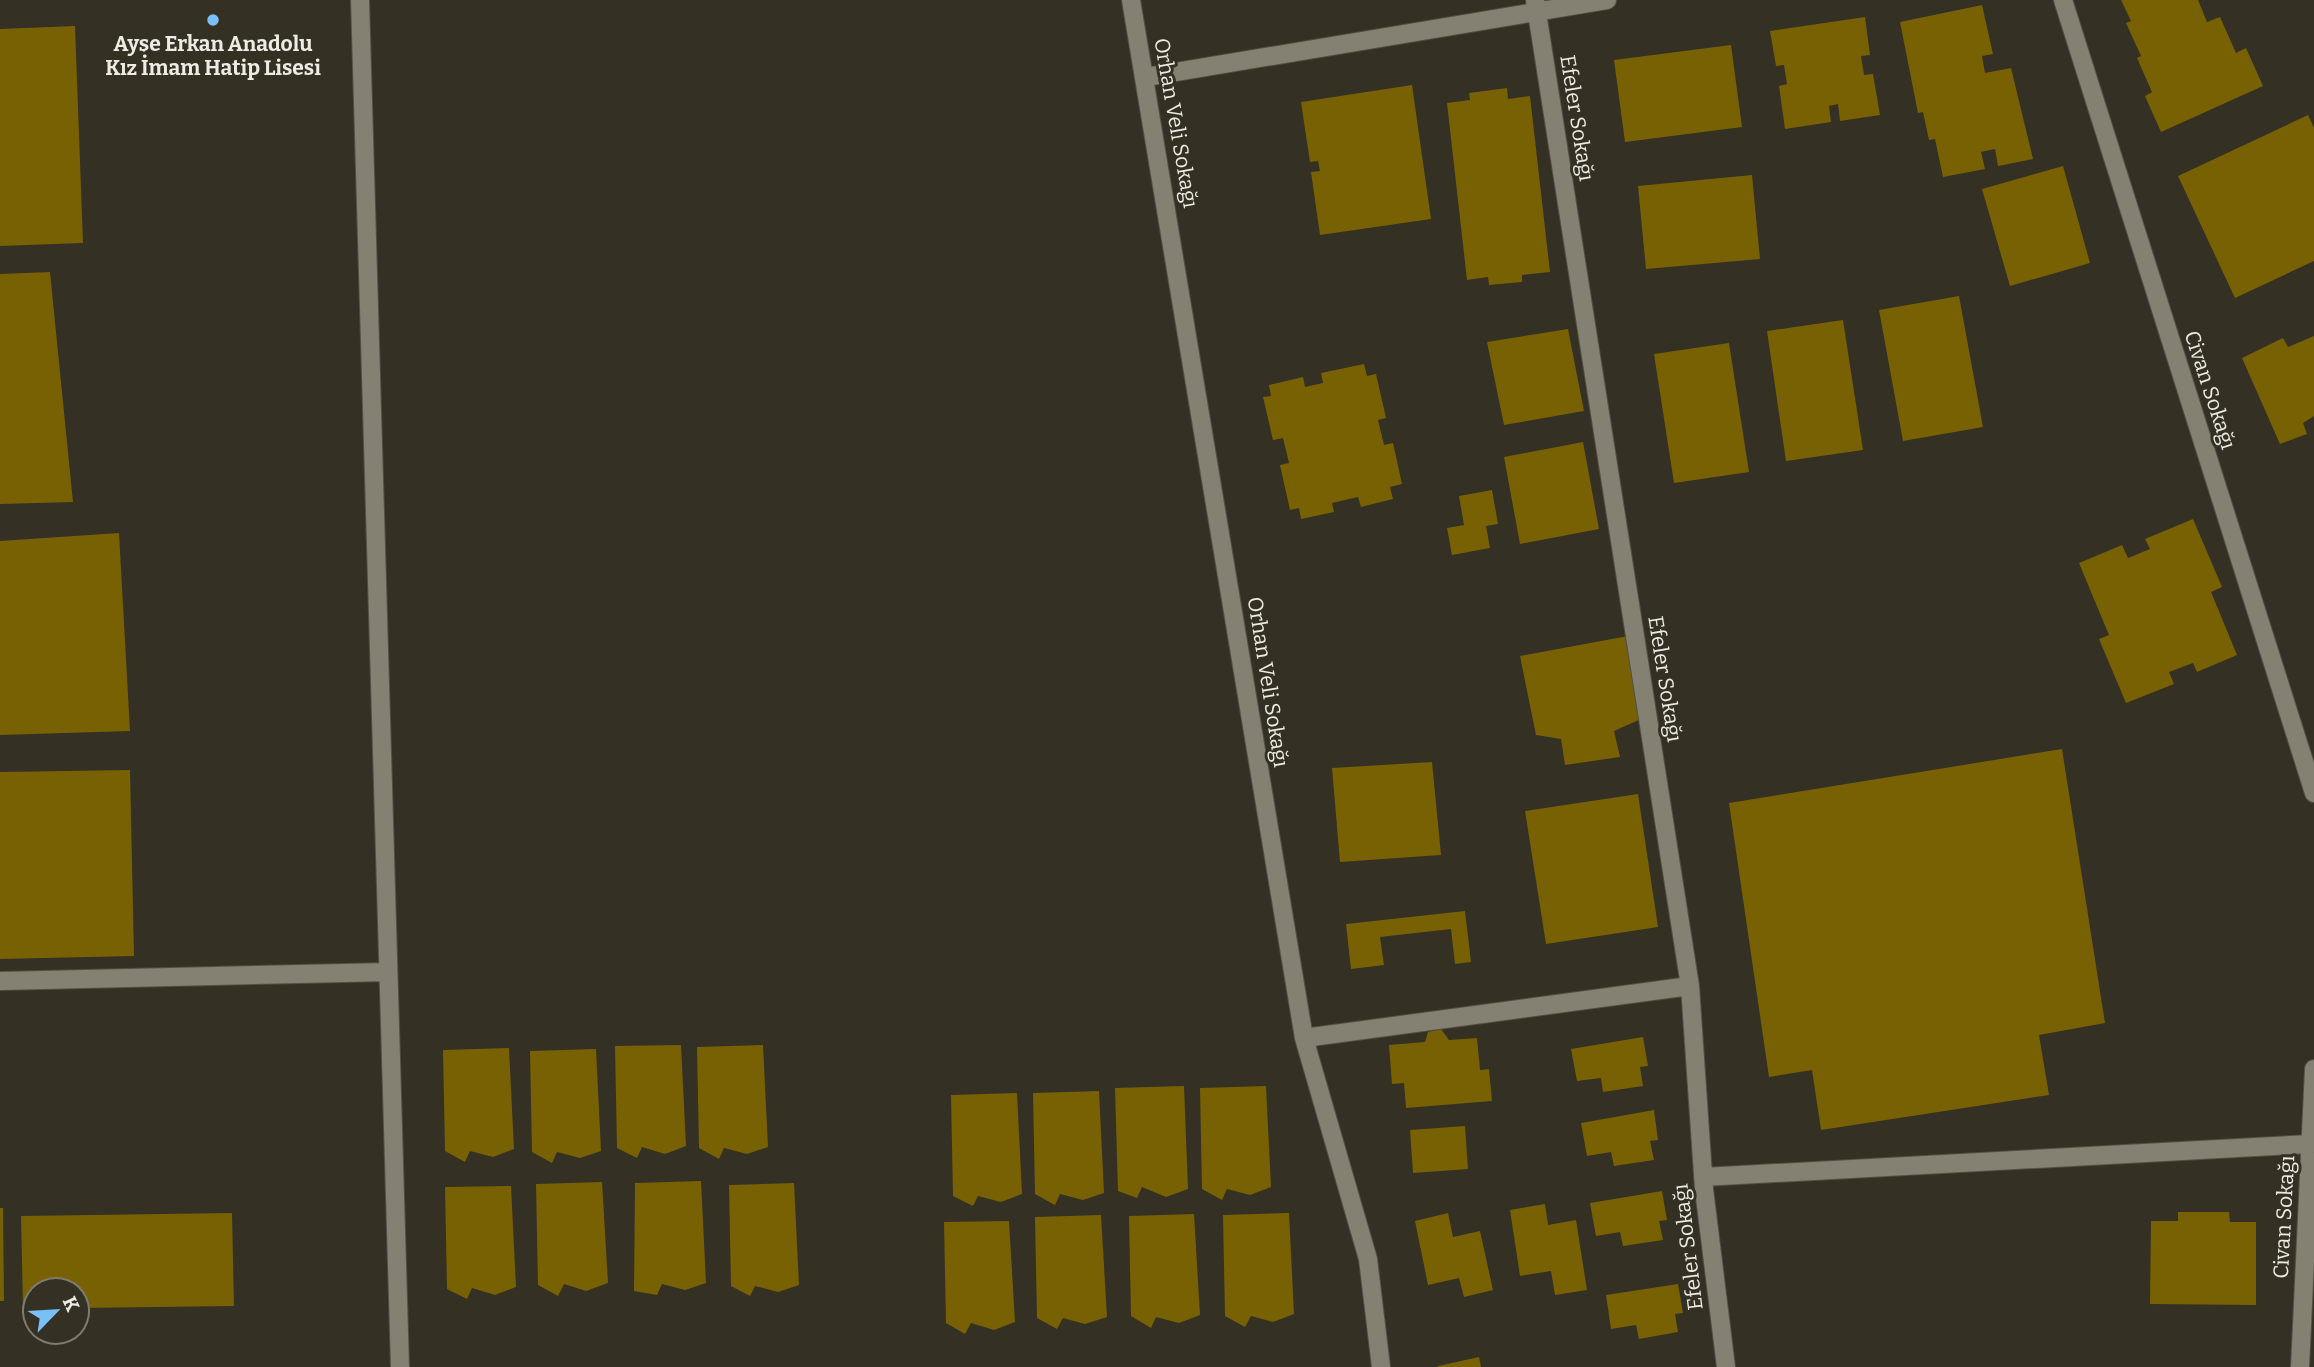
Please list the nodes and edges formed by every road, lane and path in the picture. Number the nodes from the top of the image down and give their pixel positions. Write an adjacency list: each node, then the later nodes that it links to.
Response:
1 (360, 0): 8 (street)
2 (1131, 0): 6 (street, Orhan Veli Sokağı)
3 (1607, 0): 5 (street)
4 (2063, 0): 7 (street, Civan Sokağı)
5 (1536, 5): 6 (street); 10 (street, Efeler Sokağı)
6 (1146, 77): 11 (street, Orhan Veli Sokağı)
7 (2314, 793)
8 (388, 972): 9 (street); 15 (street)
9 (0, 981)
10 (1690, 986): 11 (street); 14 (street, Efeler Sokağı)
11 (1304, 1038): 16 (street, Orhan Veli Sokağı)
12 (2314, 1069): 13 (street, Civan Sokağı)
13 (2311, 1144): 14 (street); 18 (street, Civan Sokağı)
14 (1703, 1177): 17 (street, Efeler Sokağı)
15 (400, 1367)
16 (1381, 1367)
17 (1726, 1367)
18 (2300, 1367)

